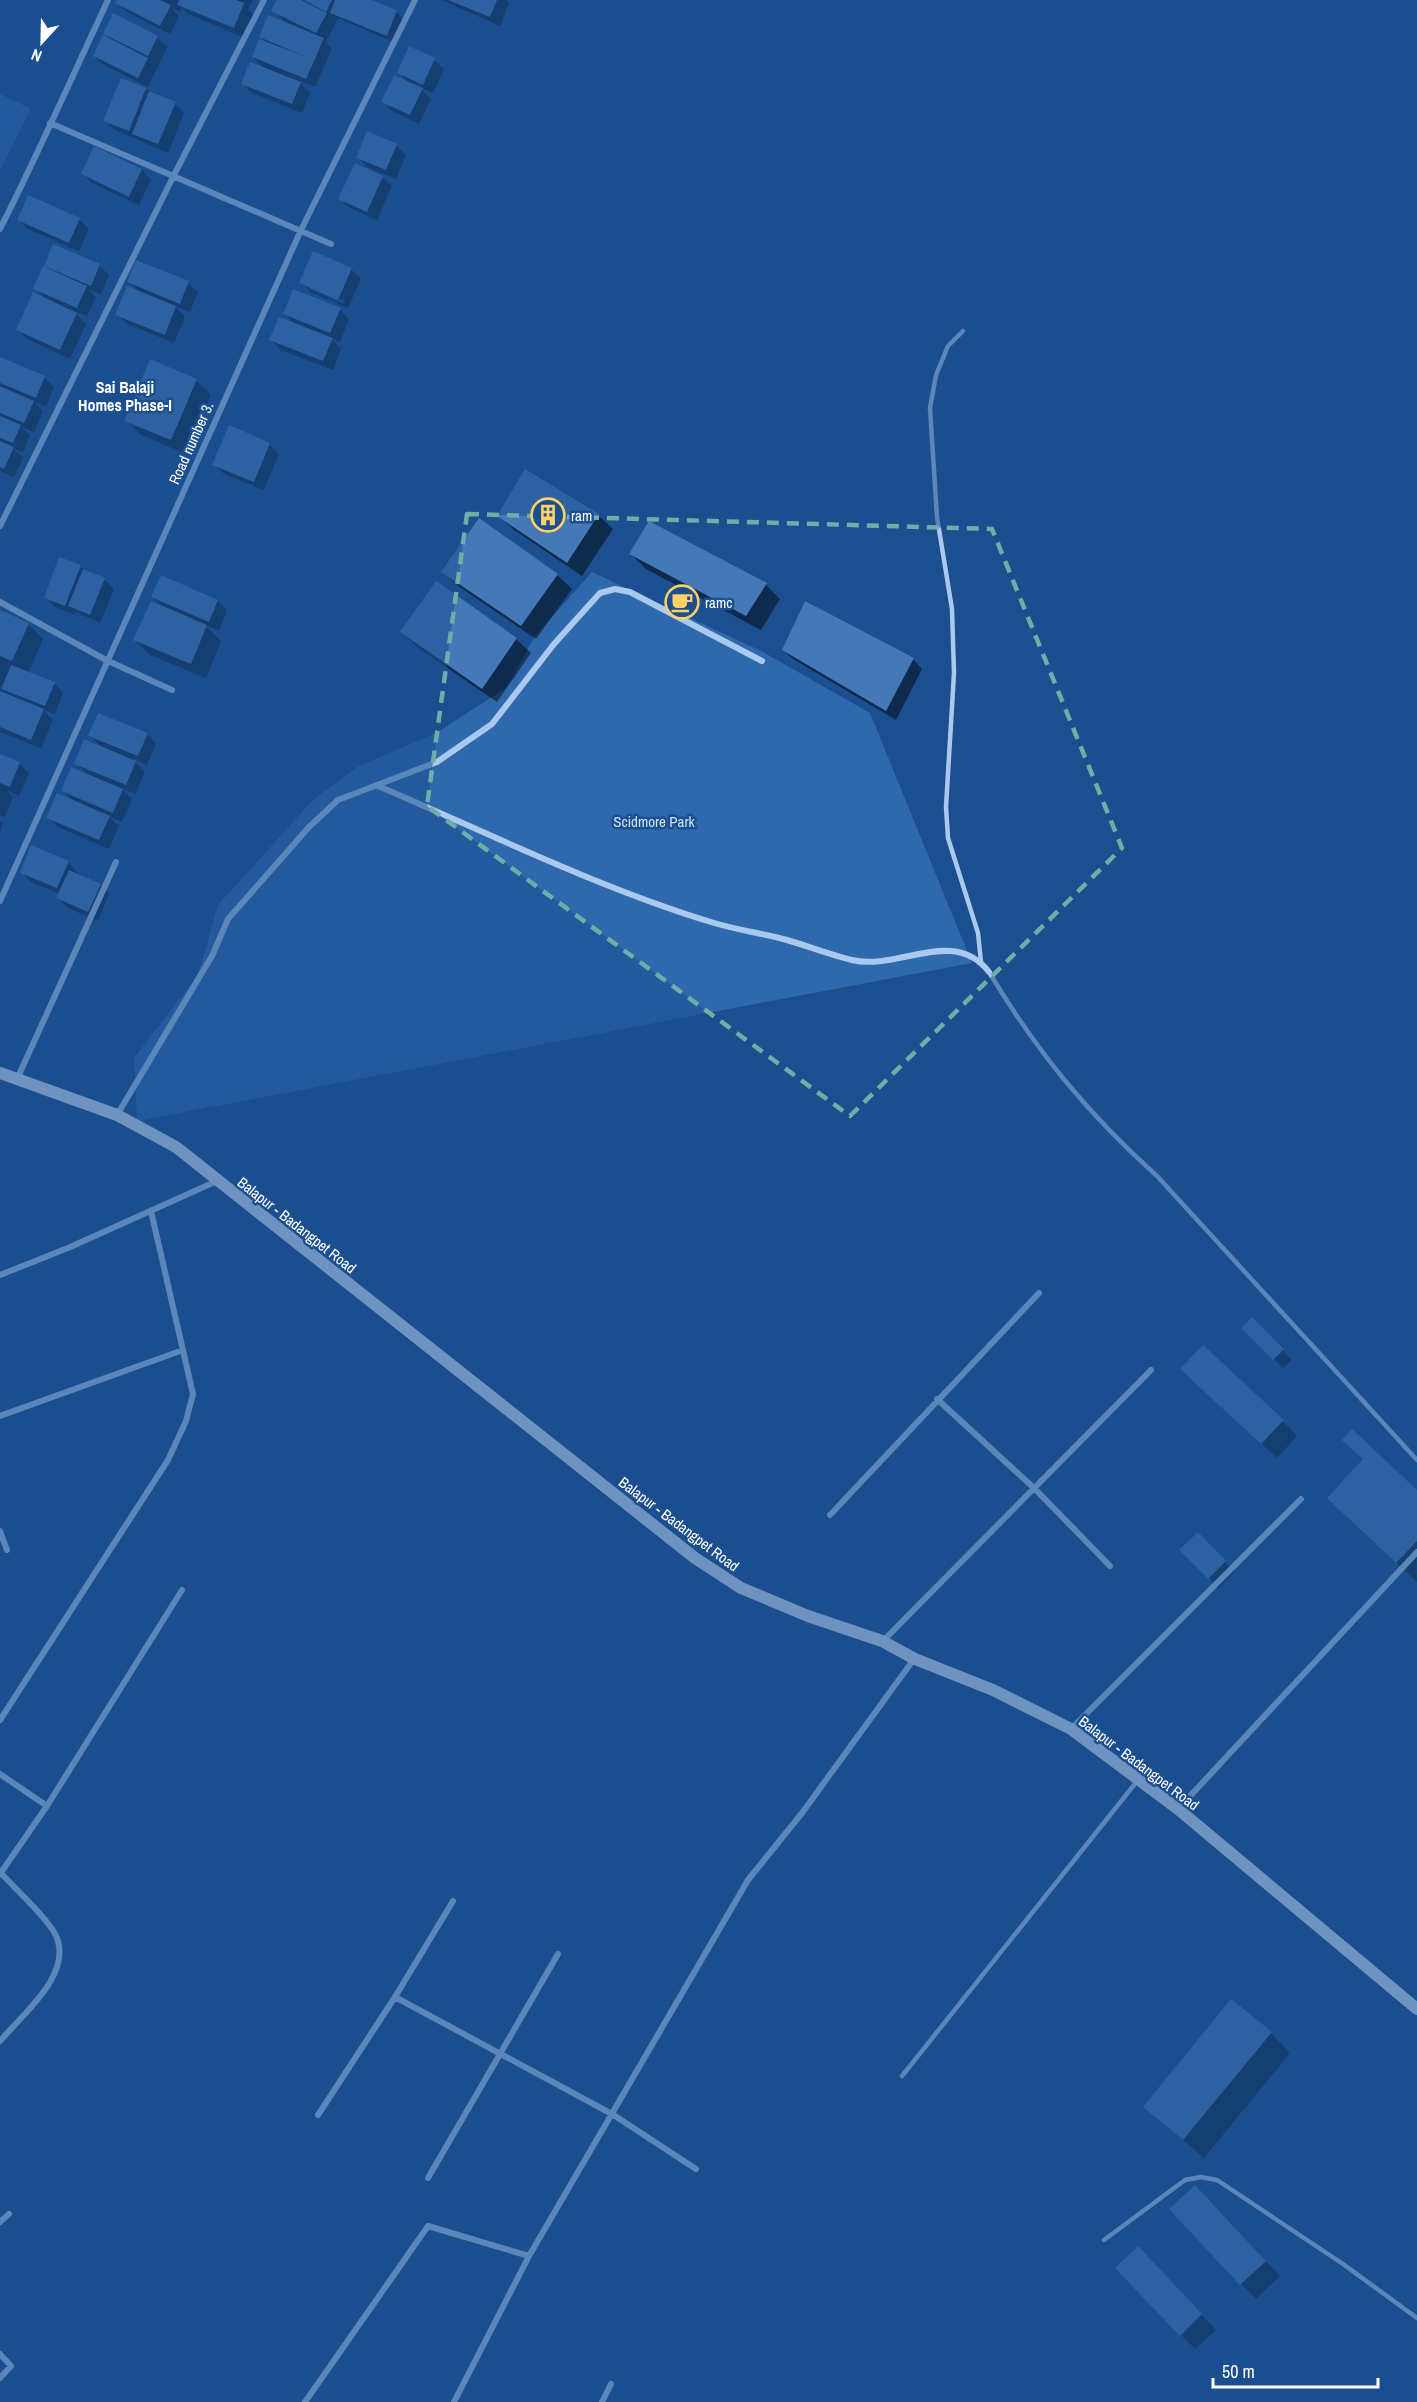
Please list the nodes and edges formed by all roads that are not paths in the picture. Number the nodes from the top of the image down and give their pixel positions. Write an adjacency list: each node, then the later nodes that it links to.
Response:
1 (108, 0): 4 (street)
2 (264, 0): 5 (street)
3 (415, 0): 7 (street, Road number 3.)
4 (50, 123): 5 (street); 6 (street)
5 (174, 175): 7 (street); 10 (street)
6 (0, 230)
7 (301, 230): 8 (street); 12 (street, Road number 3.)
8 (331, 244)
9 (963, 331): 18 (lane)
10 (0, 526)
11 (0, 602): 12 (street)
12 (106, 660): 14 (street); 17 (street, Road number 3.)
13 (762, 661): 15 (street)
14 (172, 690)
15 (378, 786): 18 (street); 22 (street)
16 (116, 862): 21 (street)
17 (0, 901)
18 (981, 962): 19 (street)
19 (989, 972): 31 (lane)
20 (0, 1073): 21 (street, Balapur - Badangpet Road)
21 (17, 1079): 22 (street, Balapur - Badangpet Road)
22 (117, 1115): 23 (street, Balapur - Badangpet Road)
23 (217, 1181): 24 (street); 40 (street, Balapur - Badangpet Road)
24 (151, 1211): 25 (street); 27 (street)
25 (0, 1275)
26 (1039, 1293): 29 (street)
27 (183, 1350): 30 (street); 42 (street)
28 (1152, 1370): 32 (street)
29 (937, 1399): 32 (street); 34 (street)
30 (0, 1416)
31 (1417, 1460)
32 (1035, 1489): 38 (street); 40 (street)
33 (1301, 1499): 43 (street)
34 (830, 1515)
35 (0, 1531): 36 (street)
36 (7, 1550)
37 (1417, 1552): 47 (street)
38 (1110, 1566)
39 (182, 1590): 46 (street)
40 (882, 1641): 41 (street, Balapur - Badangpet Road)
41 (915, 1659): 43 (street, Balapur - Badangpet Road); 56 (street)
42 (0, 1720)
43 (1071, 1729): 45 (street, Balapur - Badangpet Road)
44 (0, 1774): 46 (street)
45 (1139, 1779): 47 (street, Balapur - Badangpet Road); 55 (lane)
46 (47, 1806): 48 (street)
47 (1178, 1809): 52 (street, Balapur - Badangpet Road)
48 (0, 1874): 53 (street)
49 (453, 1901): 51 (street)
50 (558, 1954): 54 (street)
51 (395, 1997): 54 (street); 57 (street)
52 (1417, 2009)
53 (0, 2041)
54 (502, 2053): 56 (street); 59 (street)
55 (902, 2076)
56 (612, 2114): 58 (street); 63 (street)
57 (318, 2115)
58 (696, 2169)
59 (428, 2178)
60 (9, 2214): 61 (street)
61 (0, 2222)
62 (1104, 2240): 64 (lane)
63 (528, 2256): 68 (street); 69 (street)
64 (1417, 2318)
65 (0, 2354): 66 (street)
66 (0, 2379)
67 (611, 2384): 70 (street)
68 (305, 2402)
69 (454, 2402)
70 (602, 2402)

